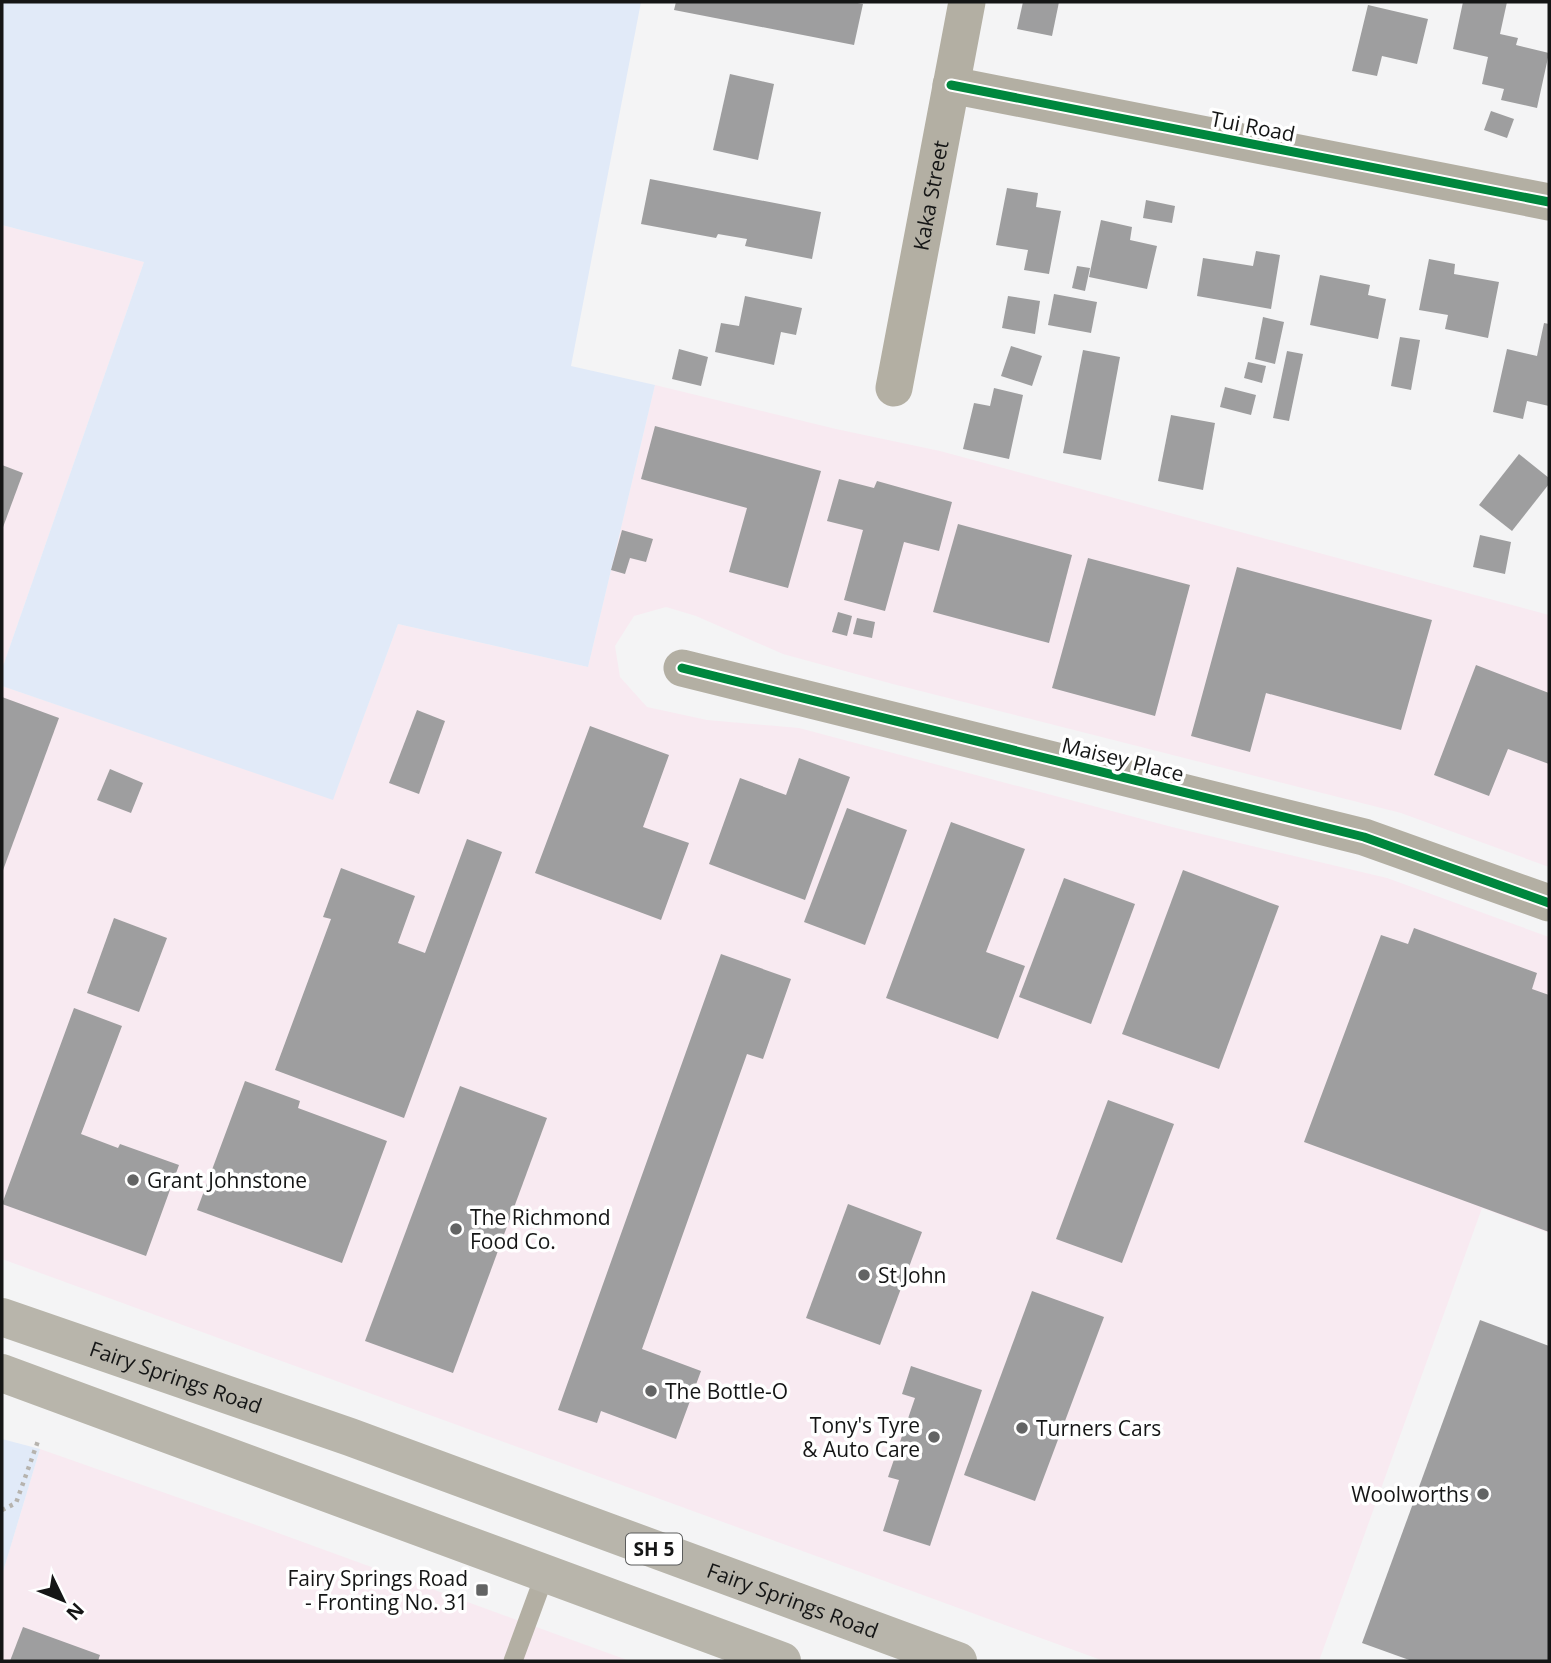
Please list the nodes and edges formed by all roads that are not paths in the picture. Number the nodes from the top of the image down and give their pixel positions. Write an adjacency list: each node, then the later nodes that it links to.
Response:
1 (967, 2): 2 (street, Kaka Street)
2 (951, 85): 3 (street, Tui Road); 4 (street, Kaka Street)
3 (1549, 202)
4 (894, 387)
5 (682, 668): 6 (street, Maisey Place)
6 (1549, 903)
7 (2, 1317): 9 (highway, Fairy Springs Road / SH 5)
8 (2, 1373): 10 (highway)
9 (350, 1437): 10 (highway); 14 (highway, Fairy Springs Road / SH 5)
10 (329, 1494): 11 (highway)
11 (545, 1574): 12 (lane); 13 (highway)
12 (513, 1661)
13 (782, 1661)
14 (958, 1661)

